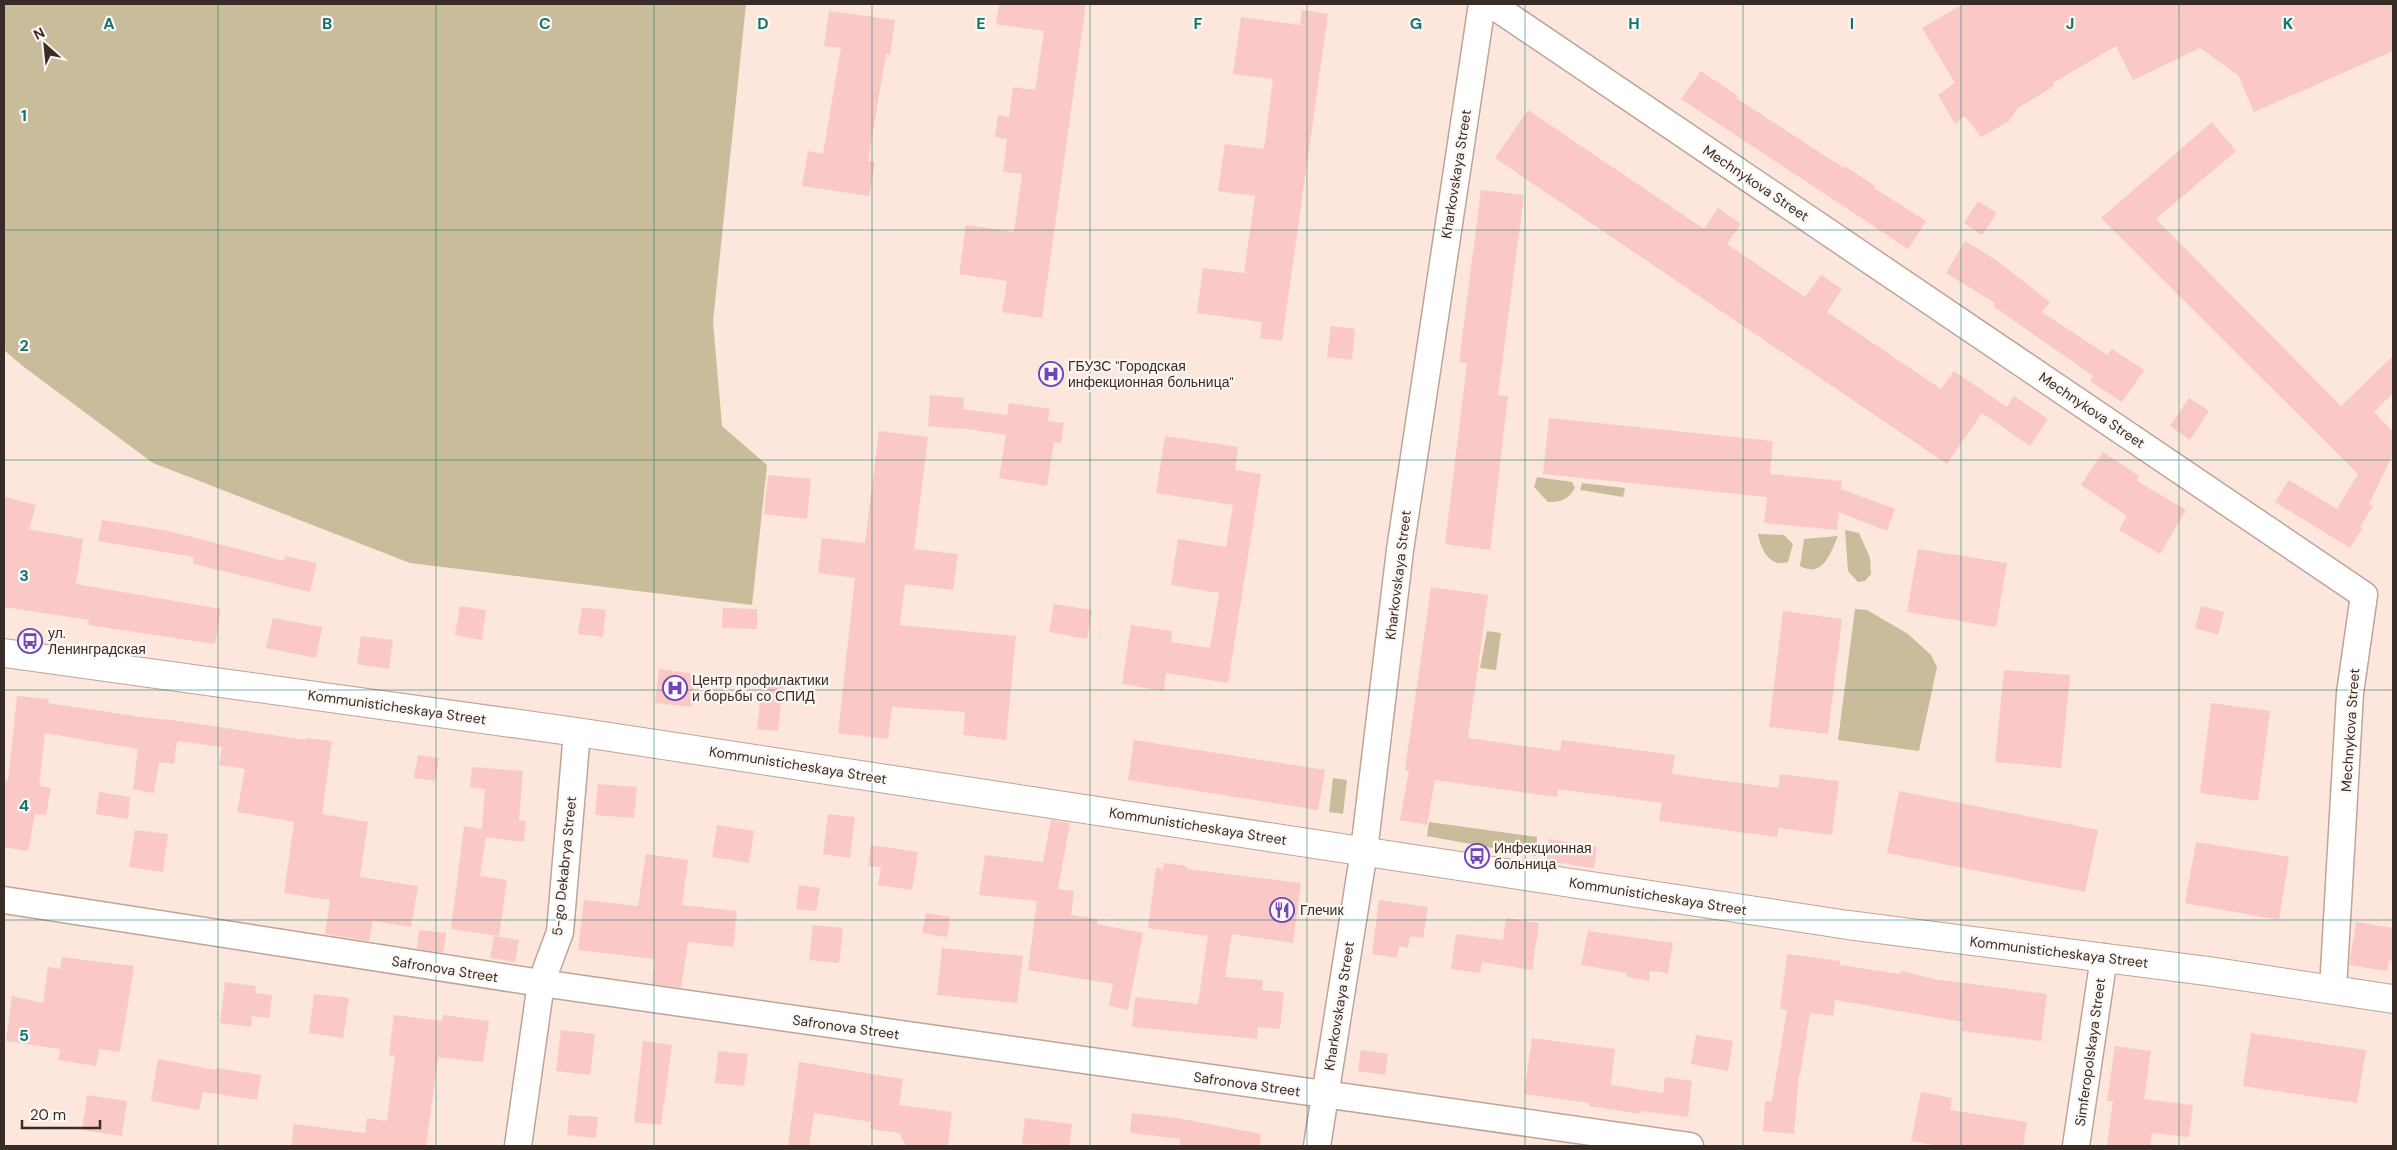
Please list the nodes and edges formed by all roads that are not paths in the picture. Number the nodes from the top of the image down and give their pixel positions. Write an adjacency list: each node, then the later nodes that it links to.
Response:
1 (1482, 4): 5 (street, Kharkovskaya Street)
2 (1491, 4): 9 (street, Mechnykova Street)
3 (4, 653): 4 (street, Kommunisticheskaya Street)
4 (577, 732): 5 (street, Kommunisticheskaya Street); 8 (street, 5-go Dekabrya Street)
5 (1364, 851): 7 (street, Kommunisticheskaya Street); 11 (street, Kharkovskaya Street)
6 (4, 900): 8 (street, Safronova Street)
7 (2104, 957): 9 (street, Kommunisticheskaya Street); 15 (street, Simferopolskaya Street)
8 (541, 983): 11 (street, Safronova Street); 12 (street, 5-go Dekabrya Street)
9 (2333, 990): 10 (street, Kommunisticheskaya Street)
10 (2393, 999)
11 (1324, 1095): 13 (street, Kharkovskaya Street); 14 (street, Safronova Street)
12 (518, 1146)
13 (1317, 1146)
14 (1690, 1146)
15 (2076, 1146)

